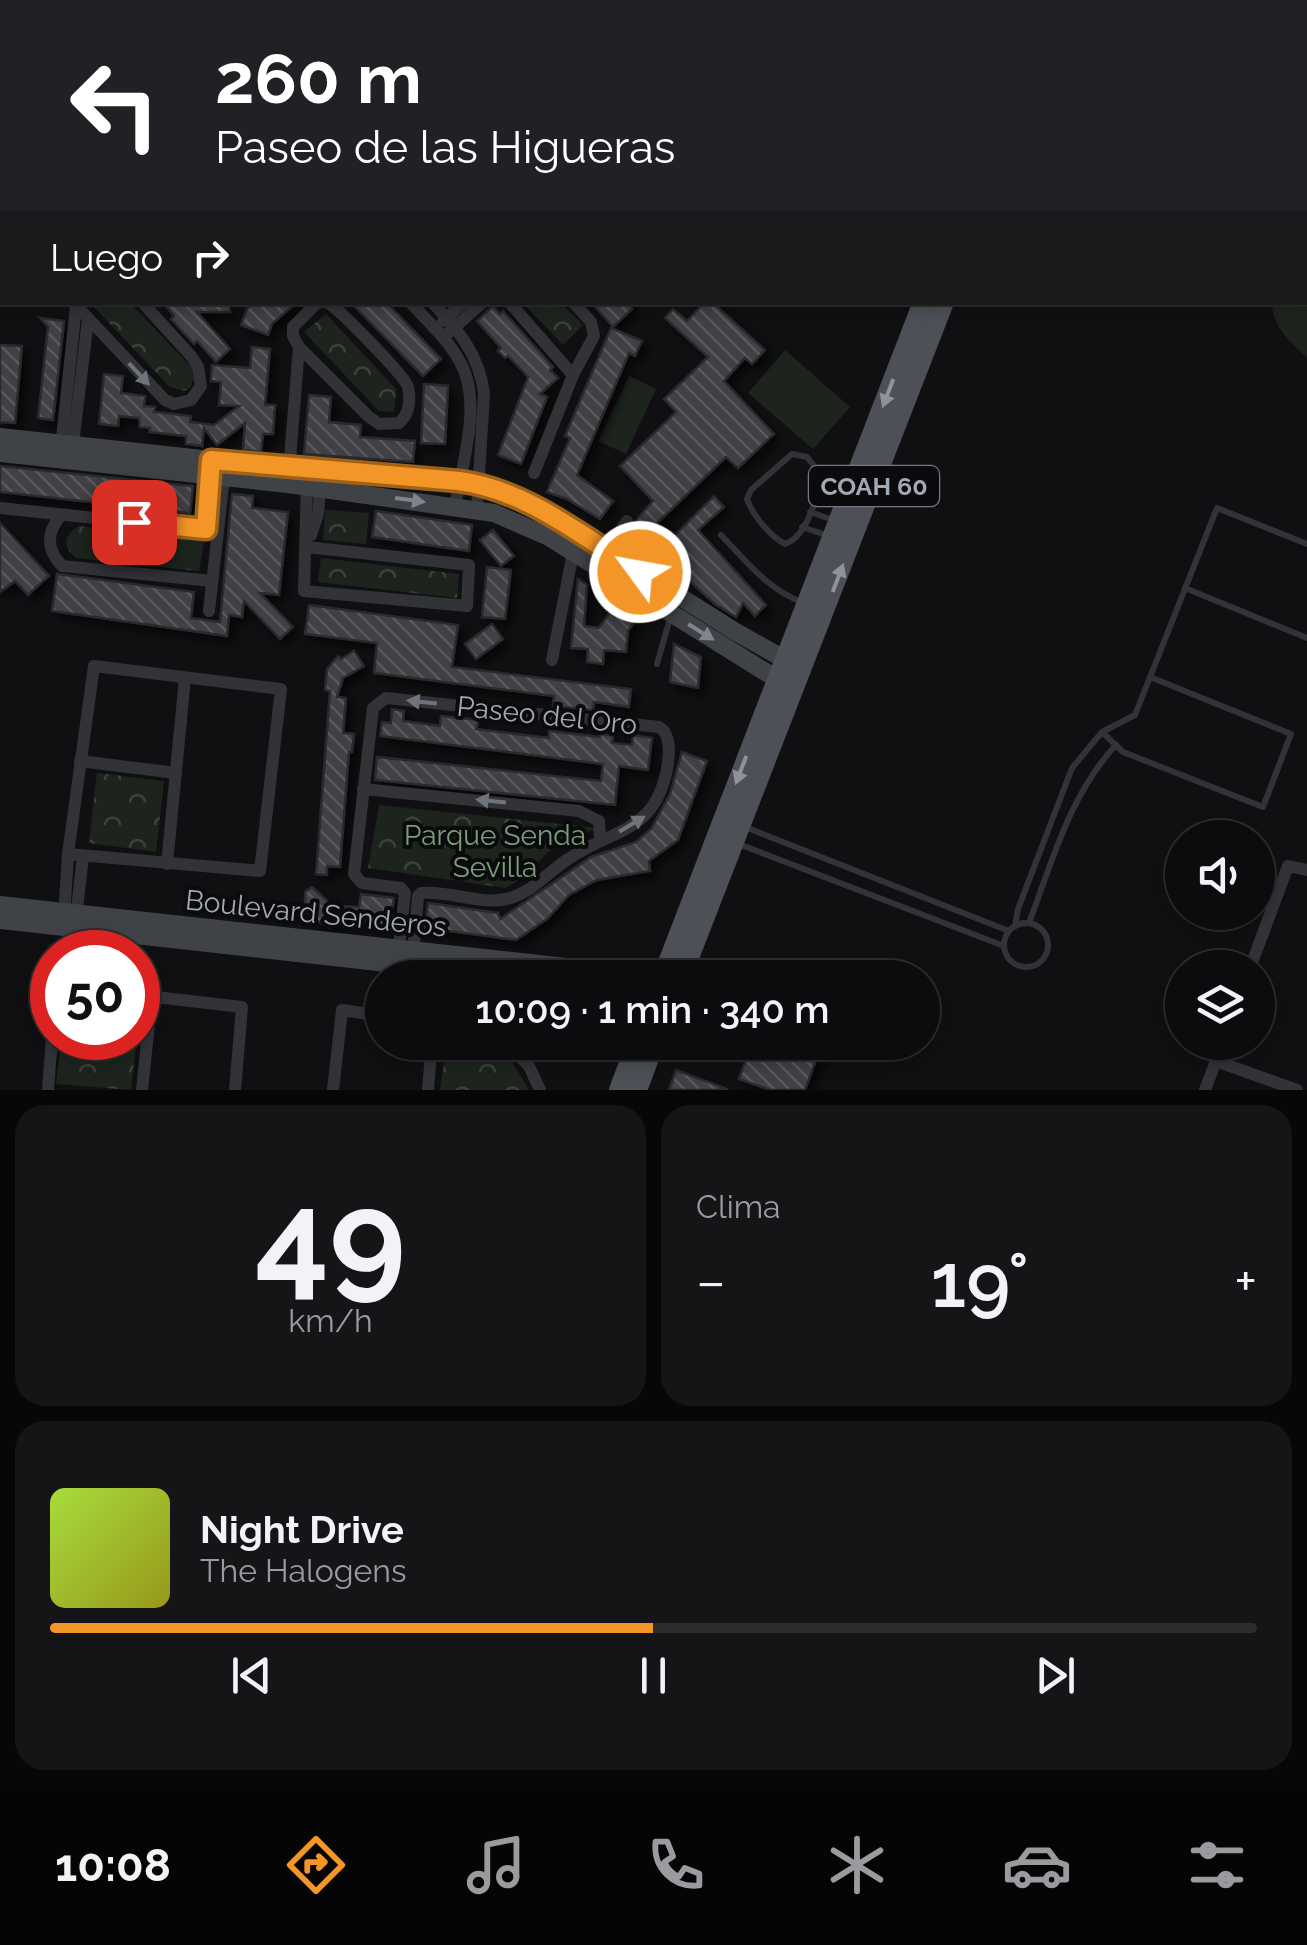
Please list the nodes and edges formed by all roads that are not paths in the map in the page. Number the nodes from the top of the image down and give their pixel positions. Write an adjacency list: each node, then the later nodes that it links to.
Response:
1 (74, 305): 20 (street)
2 (75, 305): 14 (street)
3 (145, 305): 14 (street, one-way to 3)
4 (316, 305): 17 (street)
5 (328, 305): 17 (street)
6 (413, 305): 16 (street)
7 (435, 305): 15 (street)
8 (462, 305): 15 (street)
9 (478, 305): 15 (street)
10 (512, 305): 18 (street)
11 (576, 305): 18 (street)
12 (923, 305): 34 (main road, COAH 60, one-way to 34)
13 (943, 305): 50 (main road, COAH 60, one-way to 13)
14 (88, 319): 20 (street)
15 (450, 323): 16 (street); 26 (street)
16 (438, 333): 25 (street)
17 (299, 347): 24 (street)
18 (573, 375): 23 (street)
19 (0, 436): 20 (main road)
20 (66, 452): 21 (main road); 22 (main road)
21 (0, 453)
22 (218, 468): 24 (main road); 35 (street)
23 (534, 472)
24 (299, 476): 25 (main road); 27 (main road, one-way to 27); 38 (street)
25 (459, 481): 26 (main road); 27 (street)
26 (479, 484): 29 (street); 40 (main road)
27 (455, 507): 29 (main road)
28 (0, 508): 31 (street)
29 (477, 509): 39 (main road)
30 (810, 512): 33 (lane); 33 (lane); 34 (lane)
31 (61, 515): 35 (street); 41 (street)
32 (627, 521): 40 (street)
33 (802, 528): 34 (lane)
34 (834, 529): 43 (main road, COAH 60)
35 (212, 530): 41 (street)
36 (722, 535): 43 (lane)
37 (1307, 544): 42 (lane)
38 (307, 547): 38 (street)
39 (573, 552): 40 (main road); 48 (street)
40 (601, 559): 45 (main road); 47 (main road)
41 (212, 581): 44 (street)
42 (1185, 588): 46 (lane); 51 (lane)
43 (805, 604): 47 (main road, COAH 60)
44 (209, 611)
45 (672, 614): 49 (lane); 53 (main road, one-way to 53)
46 (1307, 638)
47 (784, 658): 50 (main road); 53 (main road, COAH 60)
48 (552, 660)
49 (656, 664)
50 (803, 669): 54 (main road, COAH 60)
51 (1150, 677): 55 (lane); 56 (lane)
52 (185, 678): 57 (street); 58 (street); 63 (street)
53 (775, 678): 54 (main road); 76 (main road, COAH 60, one-way to 76)
54 (795, 690): 60 (main road, COAH 60)
55 (1102, 732): 56 (lane); 69 (lane)
56 (1116, 745): 68 (lane)
57 (80, 762): 58 (street); 62 (street)
58 (176, 773): 63 (street)
59 (362, 788): 61 (street, one-way to 59); 61 (street, Paseo del Oro, one-way to 59); 74 (street, Paseo del Oro)
60 (738, 834): 69 (lane); 72 (lane); 77 (main road, COAH 60)
61 (600, 841): 74 (street, Paseo del Oro)
62 (75, 855): 63 (street); 66 (street)
63 (167, 864)
64 (1307, 870): 73 (street)
65 (0, 905): 66 (main road, Boulevard Senderos)
66 (70, 919): 67 (main road, Boulevard Senderos); 70 (main road, Boulevard Senderos)
67 (0, 920)
68 (1029, 923): 69 (lane); 72 (lane)
69 (1012, 928): 72 (lane)
70 (115, 930)
71 (160, 935): 74 (main road, Boulevard Senderos)
72 (1004, 946)
73 (1257, 950)
74 (405, 958): 75 (main road, Boulevard Senderos)
75 (413, 960)
76 (669, 960)
77 (689, 960)
78 (160, 998): 89 (street)
79 (365, 1013): 90 (street)
80 (50, 1060): 87 (street)
81 (143, 1060): 88 (street)
82 (430, 1060): 91 (street)
83 (523, 1060): 92 (street)
84 (630, 1060): 93 (main road)
85 (648, 1060): 94 (main road)
86 (1216, 1060): 95 (street); 96 (street)
87 (48, 1090)
88 (142, 1090)
89 (235, 1090)
90 (333, 1090)
91 (428, 1090)
92 (540, 1090)
93 (619, 1090)
94 (637, 1090)
95 (1205, 1090)
96 (1297, 1090)

